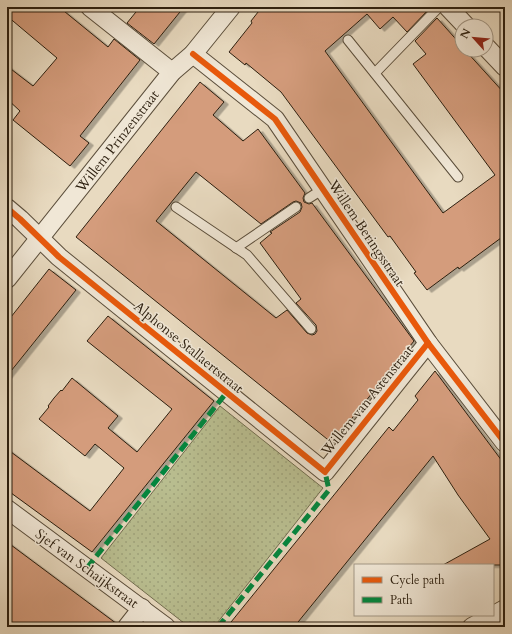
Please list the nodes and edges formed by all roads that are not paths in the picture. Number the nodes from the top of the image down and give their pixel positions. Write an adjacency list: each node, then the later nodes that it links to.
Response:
1 (90, 7): 10 (street)
2 (231, 7): 7 (street, Willem Prinzenstraat)
3 (439, 7): 11 (lane)
4 (448, 7): 5 (street)
5 (458, 18)
6 (348, 40): 11 (lane)
7 (193, 54): 10 (street, Willem Prinzenstraat); 20 (street, Willem Beringsstraat)
8 (494, 55): 9 (street)
9 (505, 67)
10 (172, 72): 16 (street, Willem Prinzenstraat)
11 (375, 73): 12 (lane)
12 (458, 177)
13 (176, 207): 17 (lane)
14 (296, 207): 17 (lane)
15 (7, 208): 16 (street, Alphonse Stallaertstraat)
16 (40, 238): 18 (street, Willem Prinzenstraat); 22 (street, Alphonse Stallaertstraat)
17 (236, 248): 19 (lane)
18 (7, 279)
19 (312, 329)
20 (428, 343): 21 (street, Willem Beringsstraat); 22 (street, Willem van Astenstraat)
21 (505, 443)
22 (325, 472)
23 (7, 509): 24 (street, Sjef van Schaijkstraat)
24 (142, 608): 28 (street); 29 (street, Sjef van Schaijkstraat)
25 (505, 610): 27 (street)
26 (493, 616): 30 (street)
27 (494, 616)
28 (127, 627)
29 (166, 627)
30 (472, 627)

